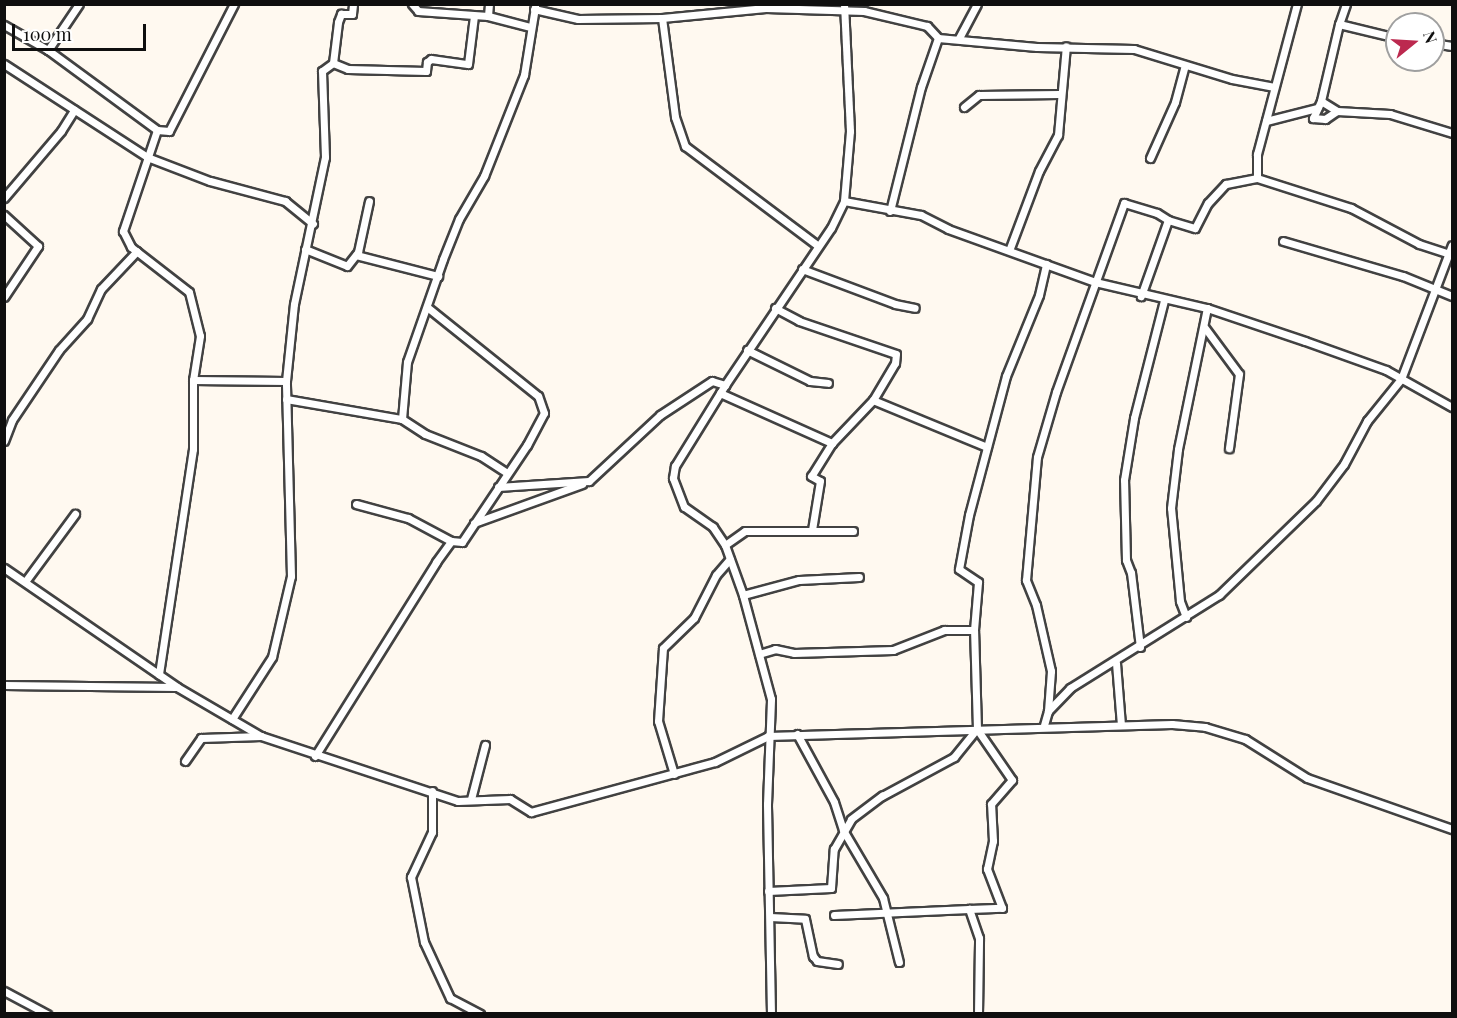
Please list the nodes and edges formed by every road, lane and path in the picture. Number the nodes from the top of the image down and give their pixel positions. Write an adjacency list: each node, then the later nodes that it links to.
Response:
1 (79, 4): 22 (street)
2 (234, 4): 33 (street)
3 (353, 4): 23 (street)
4 (412, 4): 12 (street)
5 (489, 4): 13 (street)
6 (976, 4): 20 (street)
7 (1297, 4): 26 (street)
8 (1346, 4): 15 (street)
9 (766, 6): 11 (street); 14 (street)
10 (535, 7): 14 (street); 17 (street)
11 (844, 7): 19 (street); 40 (street)
12 (474, 16): 13 (street); 23 (street)
13 (488, 16): 17 (street)
14 (662, 18): 47 (street)
15 (1339, 24): 18 (street); 28 (street)
16 (4, 25): 22 (street)
17 (530, 27): 55 (street)
18 (1385, 35)
19 (938, 38): 20 (street); 41 (street)
20 (959, 38): 21 (street)
21 (1066, 46): 25 (street); 27 (street)
22 (48, 50): 33 (street)
23 (333, 63): 44 (street)
24 (4, 64): 30 (street)
25 (1185, 64): 26 (street); 36 (street)
26 (1274, 87): 32 (street)
27 (1059, 94): 29 (street); 48 (street)
28 (1319, 104): 31 (street); 31 (street); 32 (street)
29 (964, 107)
30 (74, 110): 35 (street); 38 (street)
31 (1337, 111): 34 (street)
32 (1266, 121): 37 (street)
33 (158, 130): 35 (street)
34 (1452, 133)
35 (147, 157): 44 (street); 50 (street)
36 (1150, 158)
37 (1257, 178): 43 (street); 51 (street)
38 (4, 198)
39 (369, 201): 52 (street)
40 (844, 201): 41 (street); 47 (street)
41 (890, 211): 48 (street)
42 (4, 214): 60 (street)
43 (1168, 220): 56 (street); 58 (street)
44 (313, 224): 49 (street)
45 (1283, 241): 57 (street)
46 (1452, 245): 51 (street)
47 (818, 246): 54 (street)
48 (1010, 248): 53 (street)
49 (305, 249): 52 (street); 70 (street)
50 (137, 251): 69 (street); 78 (street)
51 (1447, 253): 57 (street)
52 (357, 255): 55 (street)
53 (1046, 264): 56 (street); 80 (street)
54 (802, 269): 63 (street); 64 (street)
55 (438, 276): 62 (street)
56 (1095, 282): 58 (street); 105 (street)
57 (1436, 290): 59 (street); 68 (street)
58 (1141, 296): 61 (street)
59 (1452, 296)
60 (4, 297)
61 (1164, 300): 65 (street); 99 (street)
62 (428, 308): 77 (street); 82 (street)
63 (775, 308): 67 (street); 75 (street)
64 (915, 308)
65 (1206, 308): 66 (street); 68 (street)
66 (1204, 328): 81 (street); 97 (street)
67 (747, 350): 71 (street); 72 (street)
68 (1401, 379): 76 (street); 97 (street)
69 (193, 380): 70 (street); 102 (street)
70 (286, 381): 74 (street)
71 (828, 382)
72 (725, 385): 73 (street); 83 (street)
73 (720, 393): 79 (street); 91 (street)
74 (286, 399): 77 (street); 106 (street)
75 (873, 400): 79 (street); 80 (street)
76 (1452, 407)
77 (402, 419): 82 (street)
78 (4, 441)
79 (832, 443): 88 (street)
80 (987, 447): 98 (street)
81 (1229, 448)
82 (506, 472): 84 (street)
83 (589, 481): 84 (street); 87 (street)
84 (498, 487): 87 (street)
85 (356, 504): 90 (street)
86 (75, 514): 95 (street)
87 (474, 523): 90 (street)
88 (812, 531): 89 (street); 91 (street)
89 (853, 531)
90 (452, 541): 114 (street)
91 (725, 544): 92 (street)
92 (730, 560): 96 (street); 116 (street)
93 (4, 568): 95 (street)
94 (860, 577): 96 (street)
95 (27, 579): 102 (street)
96 (743, 595): 100 (street)
97 (1186, 617): 99 (street)
98 (974, 630): 100 (street); 109 (street)
99 (1140, 647): 101 (street)
100 (759, 654): 112 (street)
101 (1116, 663): 105 (street); 108 (street)
102 (159, 675): 104 (street)
103 (4, 685): 104 (street)
104 (177, 687): 106 (street)
105 (1048, 711): 107 (street)
106 (232, 719): 111 (street)
107 (1044, 725): 108 (street); 109 (street)
108 (1121, 725): 119 (street)
109 (977, 729): 110 (street); 120 (street); 122 (street)
110 (797, 734): 112 (street); 120 (street)
111 (261, 736): 114 (street); 115 (street)
112 (768, 736): 116 (street); 121 (street)
113 (485, 745): 118 (street)
114 (315, 756): 117 (street)
115 (185, 761)
116 (674, 774): 118 (street)
117 (432, 791): 118 (street); 130 (street)
118 (471, 799)
119 (1452, 829)
120 (843, 830): 121 (street); 123 (street)
121 (768, 891): 125 (street)
122 (969, 909): 123 (street); 132 (street)
123 (886, 914): 124 (street); 126 (street)
124 (834, 915)
125 (770, 917): 127 (street); 131 (street)
126 (899, 962)
127 (838, 964)
128 (4, 991): 129 (street)
129 (47, 1014)
130 (480, 1014)
131 (771, 1014)
132 (978, 1014)

